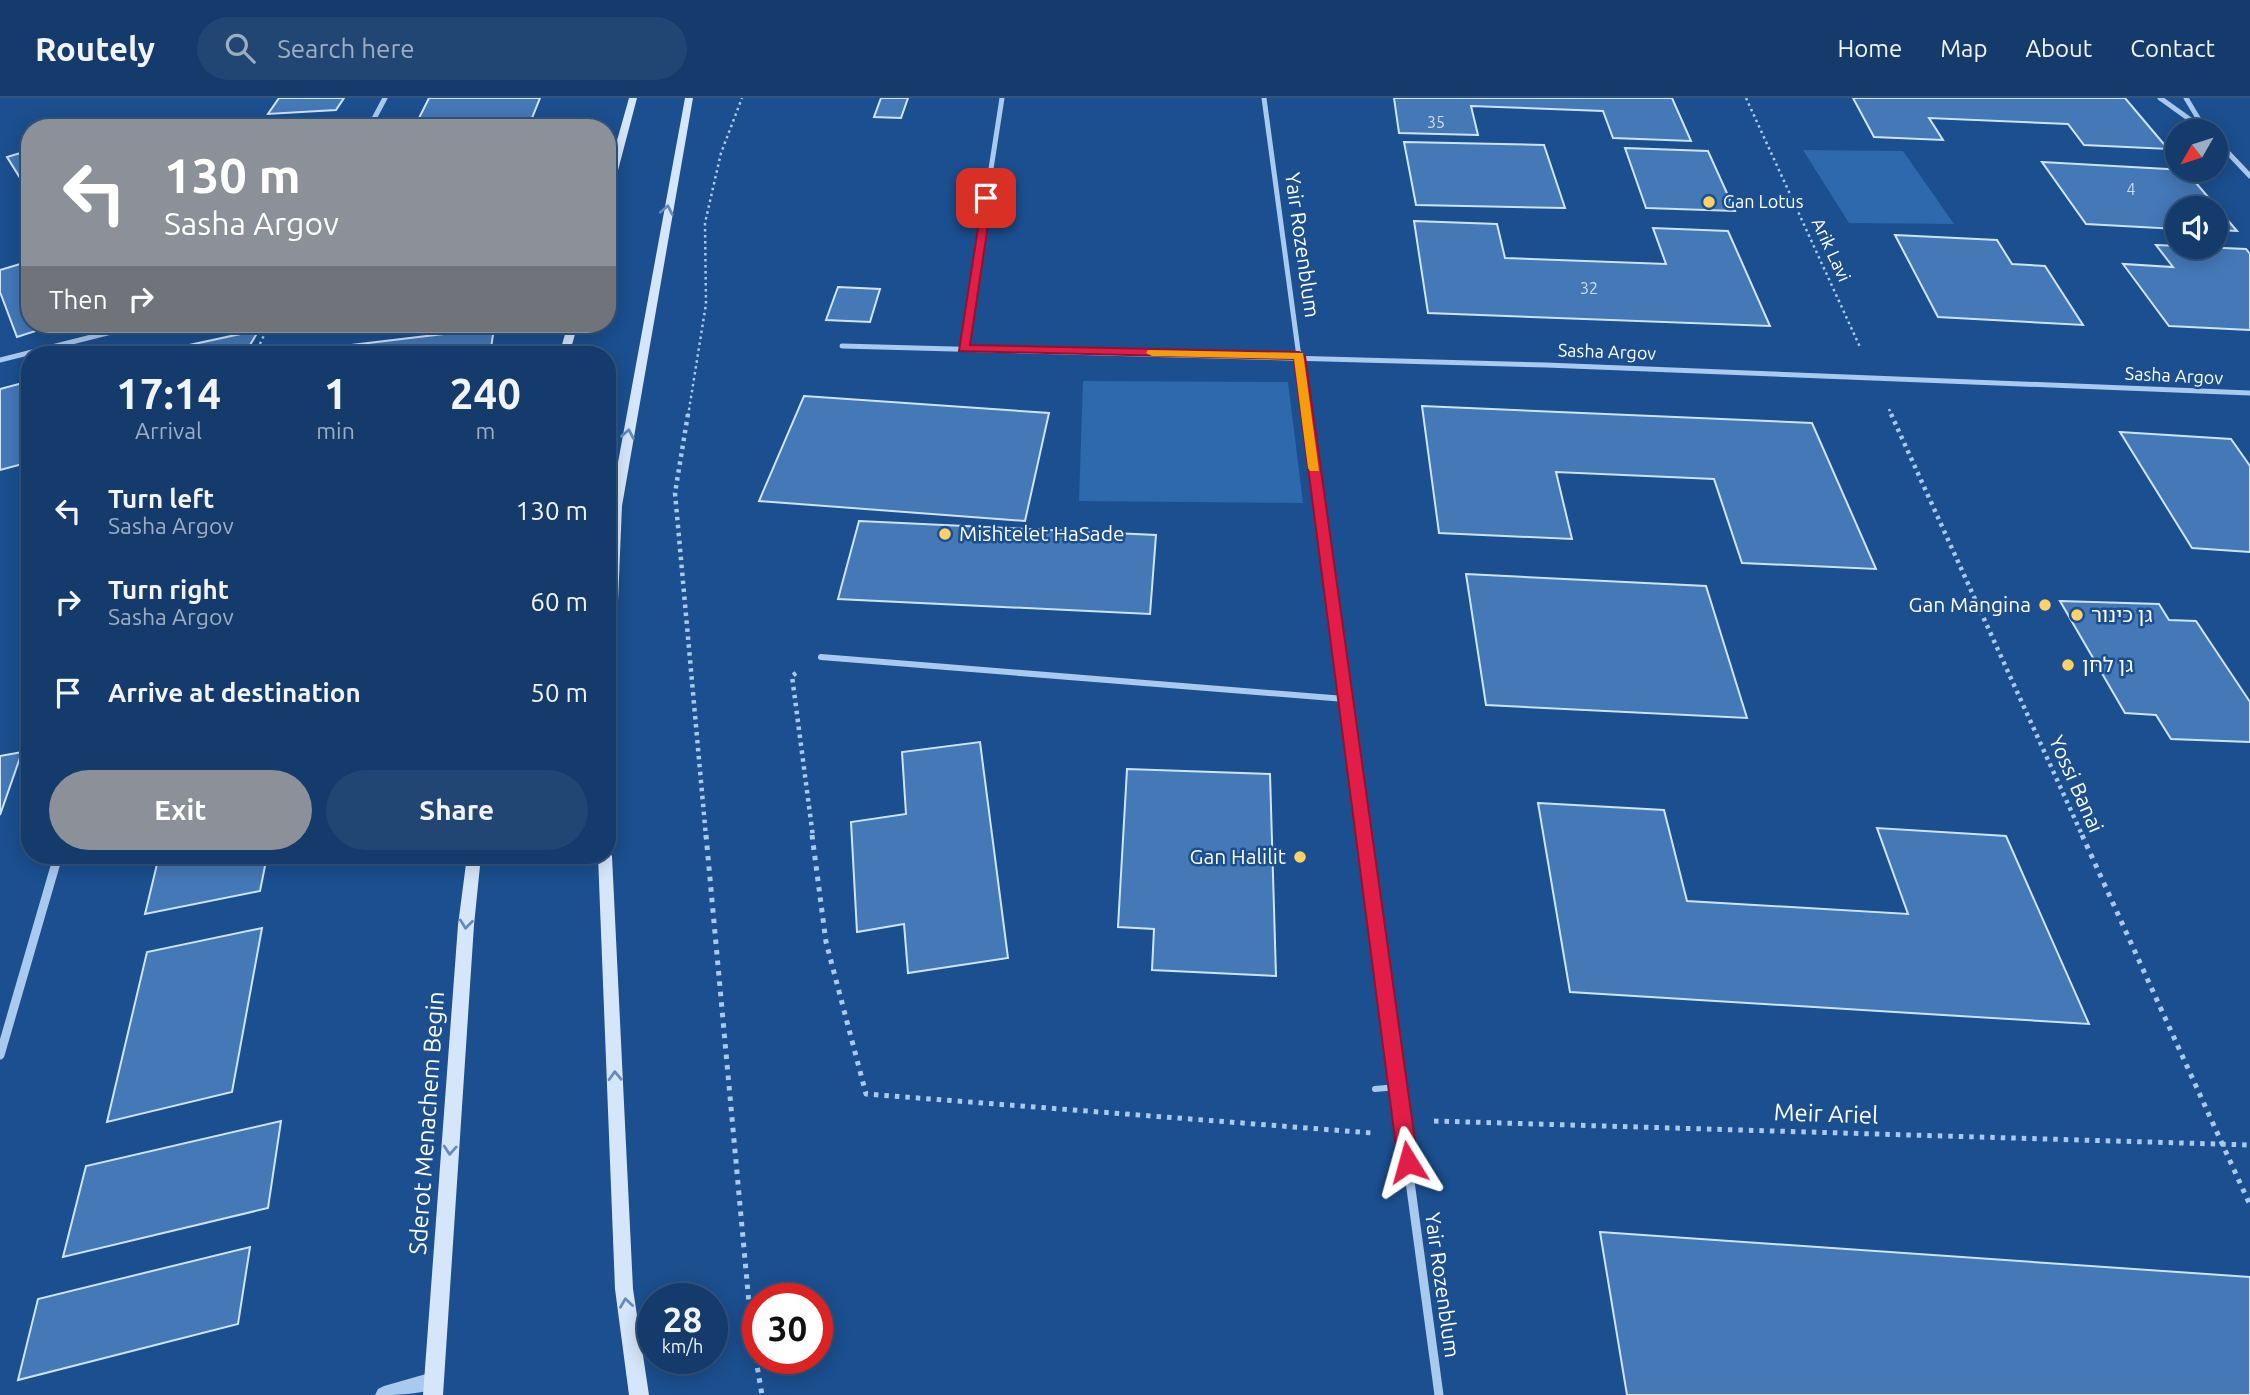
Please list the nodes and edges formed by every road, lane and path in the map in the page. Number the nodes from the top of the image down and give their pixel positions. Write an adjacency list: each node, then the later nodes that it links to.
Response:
1 (385, 98): 10 (street)
2 (632, 98): 14 (main road)
3 (689, 98): 25 (main road, one-way to 3)
4 (742, 98): 43 (path)
5 (1002, 98): 19 (street)
6 (1264, 98): 21 (street, Yair Rozenblum)
7 (1745, 98): 23 (path, Arik Lavi)
8 (2160, 98): 11 (street)
9 (2186, 98): 12 (street)
10 (374, 119)
11 (2190, 119)
12 (2198, 119)
13 (2228, 152): 15 (street)
14 (616, 159)
15 (2248, 173)
16 (107, 333): 17 (street)
17 (56, 346)
18 (842, 346): 19 (street, Sasha Argov)
19 (963, 349): 21 (street, Sasha Argov)
20 (21, 355): 22 (street)
21 (1299, 356): 23 (street, Sasha Argov); 28 (street, Yair Rozenblum)
22 (0, 360)
23 (1874, 376): 24 (street, Sasha Argov); 37 (path, Yossi Banai)
24 (2250, 393)
25 (616, 506)
26 (821, 657): 28 (street)
27 (792, 676): 36 (path)
28 (1345, 699): 33 (street, Yair Rozenblum)
29 (56, 864): 32 (street)
30 (473, 864): 40 (main road, Sderot Menachem Begin, one-way to 40)
31 (605, 864): 42 (main road, one-way to 31)
32 (0, 1055)
33 (1397, 1087): 34 (lane); 35 (street, Yair Rozenblum)
34 (1375, 1089)
35 (1402, 1120): 36 (street, Yair Rozenblum); 37 (path, Meir Ariel)
36 (1404, 1136): 44 (street, Yair Rozenblum)
37 (2220, 1143): 38 (path, Meir Ariel); 39 (path, Yossi Banai)
38 (2250, 1145)
39 (2250, 1205)
40 (433, 1388): 41 (street)
41 (384, 1395)
42 (639, 1395)
43 (762, 1395)
44 (1439, 1395)

